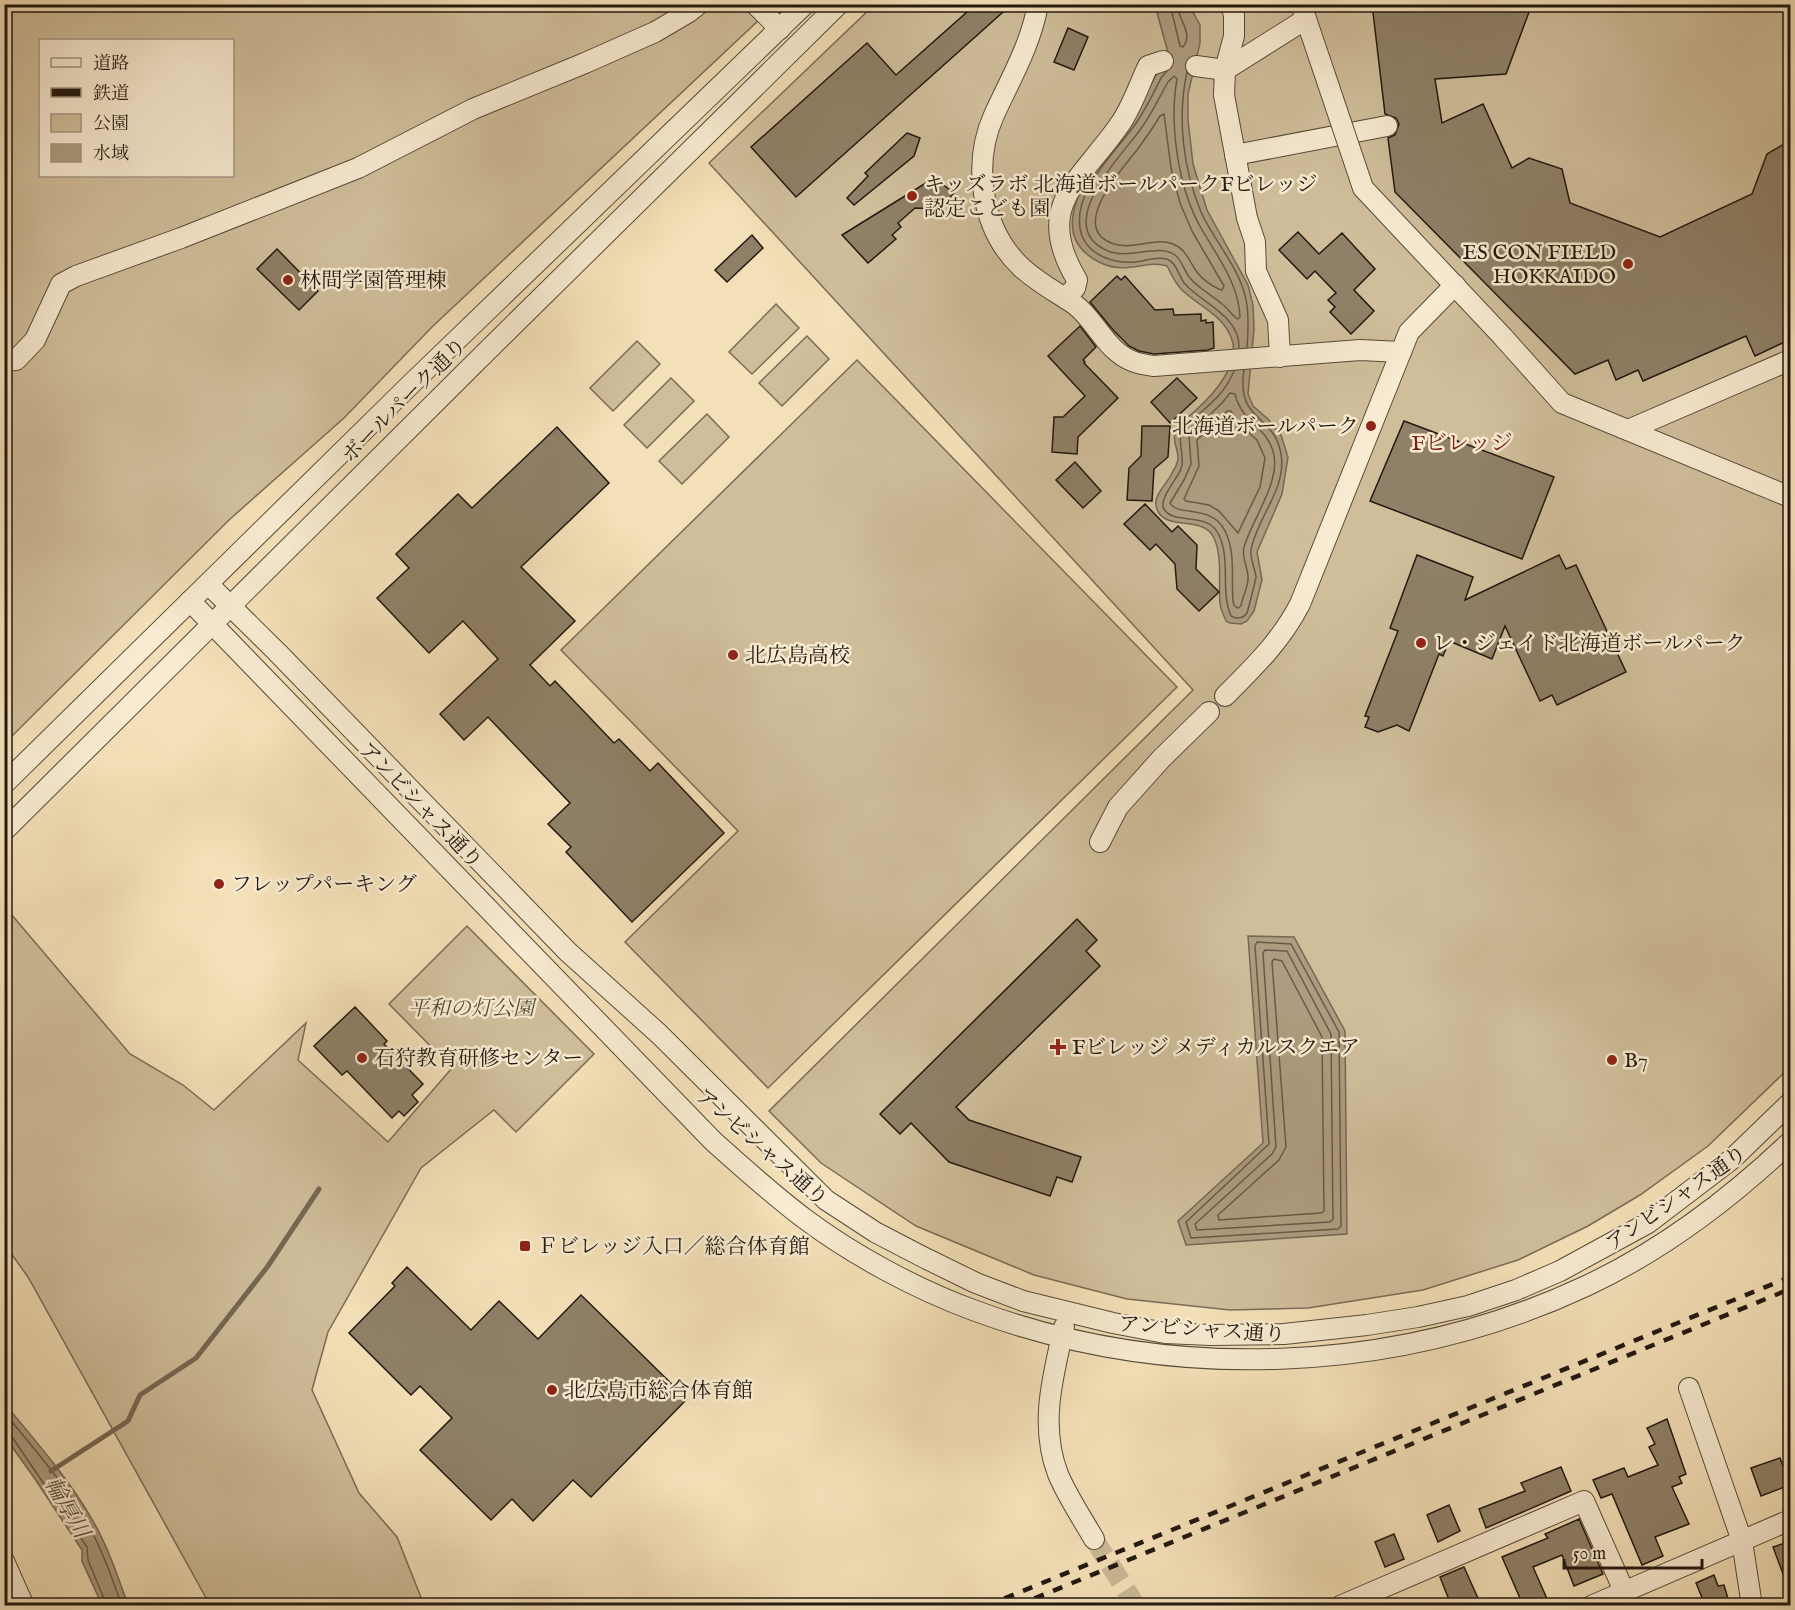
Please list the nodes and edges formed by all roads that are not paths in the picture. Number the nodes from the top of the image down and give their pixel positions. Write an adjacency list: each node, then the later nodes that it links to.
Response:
1 (699, 4): 19 (street)
2 (755, 4): 8 (street)
3 (805, 4): 8 (street, ボールパーク通り)
4 (839, 4): 24 (street, ボールパーク通り)
5 (1038, 4): 15 (street)
6 (1231, 4): 11 (street)
7 (1303, 12): 11 (street); 14 (street, bridge)
8 (780, 28): 22 (street, ボールパーク通り)
9 (1163, 61): 15 (street)
10 (1196, 66): 11 (street)
11 (1225, 70): 13 (street)
12 (1387, 126): 13 (street)
13 (1235, 155): 17 (street)
14 (1455, 285): 16 (street); 20 (street)
15 (1065, 298): 17 (street)
16 (1401, 352): 17 (street); 26 (street)
17 (1280, 357)
18 (1791, 360): 20 (street)
19 (4, 361)
20 (1628, 430): 21 (street)
21 (1791, 497)
22 (208, 584): 23 (street, ボールパーク通り); 24 (street, アンビシャス通り)
23 (190, 601): 25 (street, アンビシャス通り); 28 (street, ボールパーク通り)
24 (230, 606): 25 (street, ボールパーク通り); 33 (street, アンビシャス通り)
25 (213, 623): 29 (street, ボールパーク通り); 34 (street, アンビシャス通り)
26 (1225, 696)
27 (1209, 712): 30 (street)
28 (4, 784)
29 (4, 831)
30 (1100, 842)
31 (1791, 1103): 33 (street, アンビシャス通り)
32 (1791, 1142): 34 (street, アンビシャス通り)
33 (1067, 1313): 34 (street)
34 (1062, 1338): 37 (street)
35 (1689, 1388): 38 (street)
36 (1791, 1520): 38 (street)
37 (1094, 1539)
38 (1742, 1540): 40 (street); 44 (street)
39 (4, 1561): 41 (street)
40 (1624, 1592): 42 (street); 43 (street)
41 (24, 1605)
42 (1340, 1605)
43 (1591, 1605)
44 (1752, 1605)

